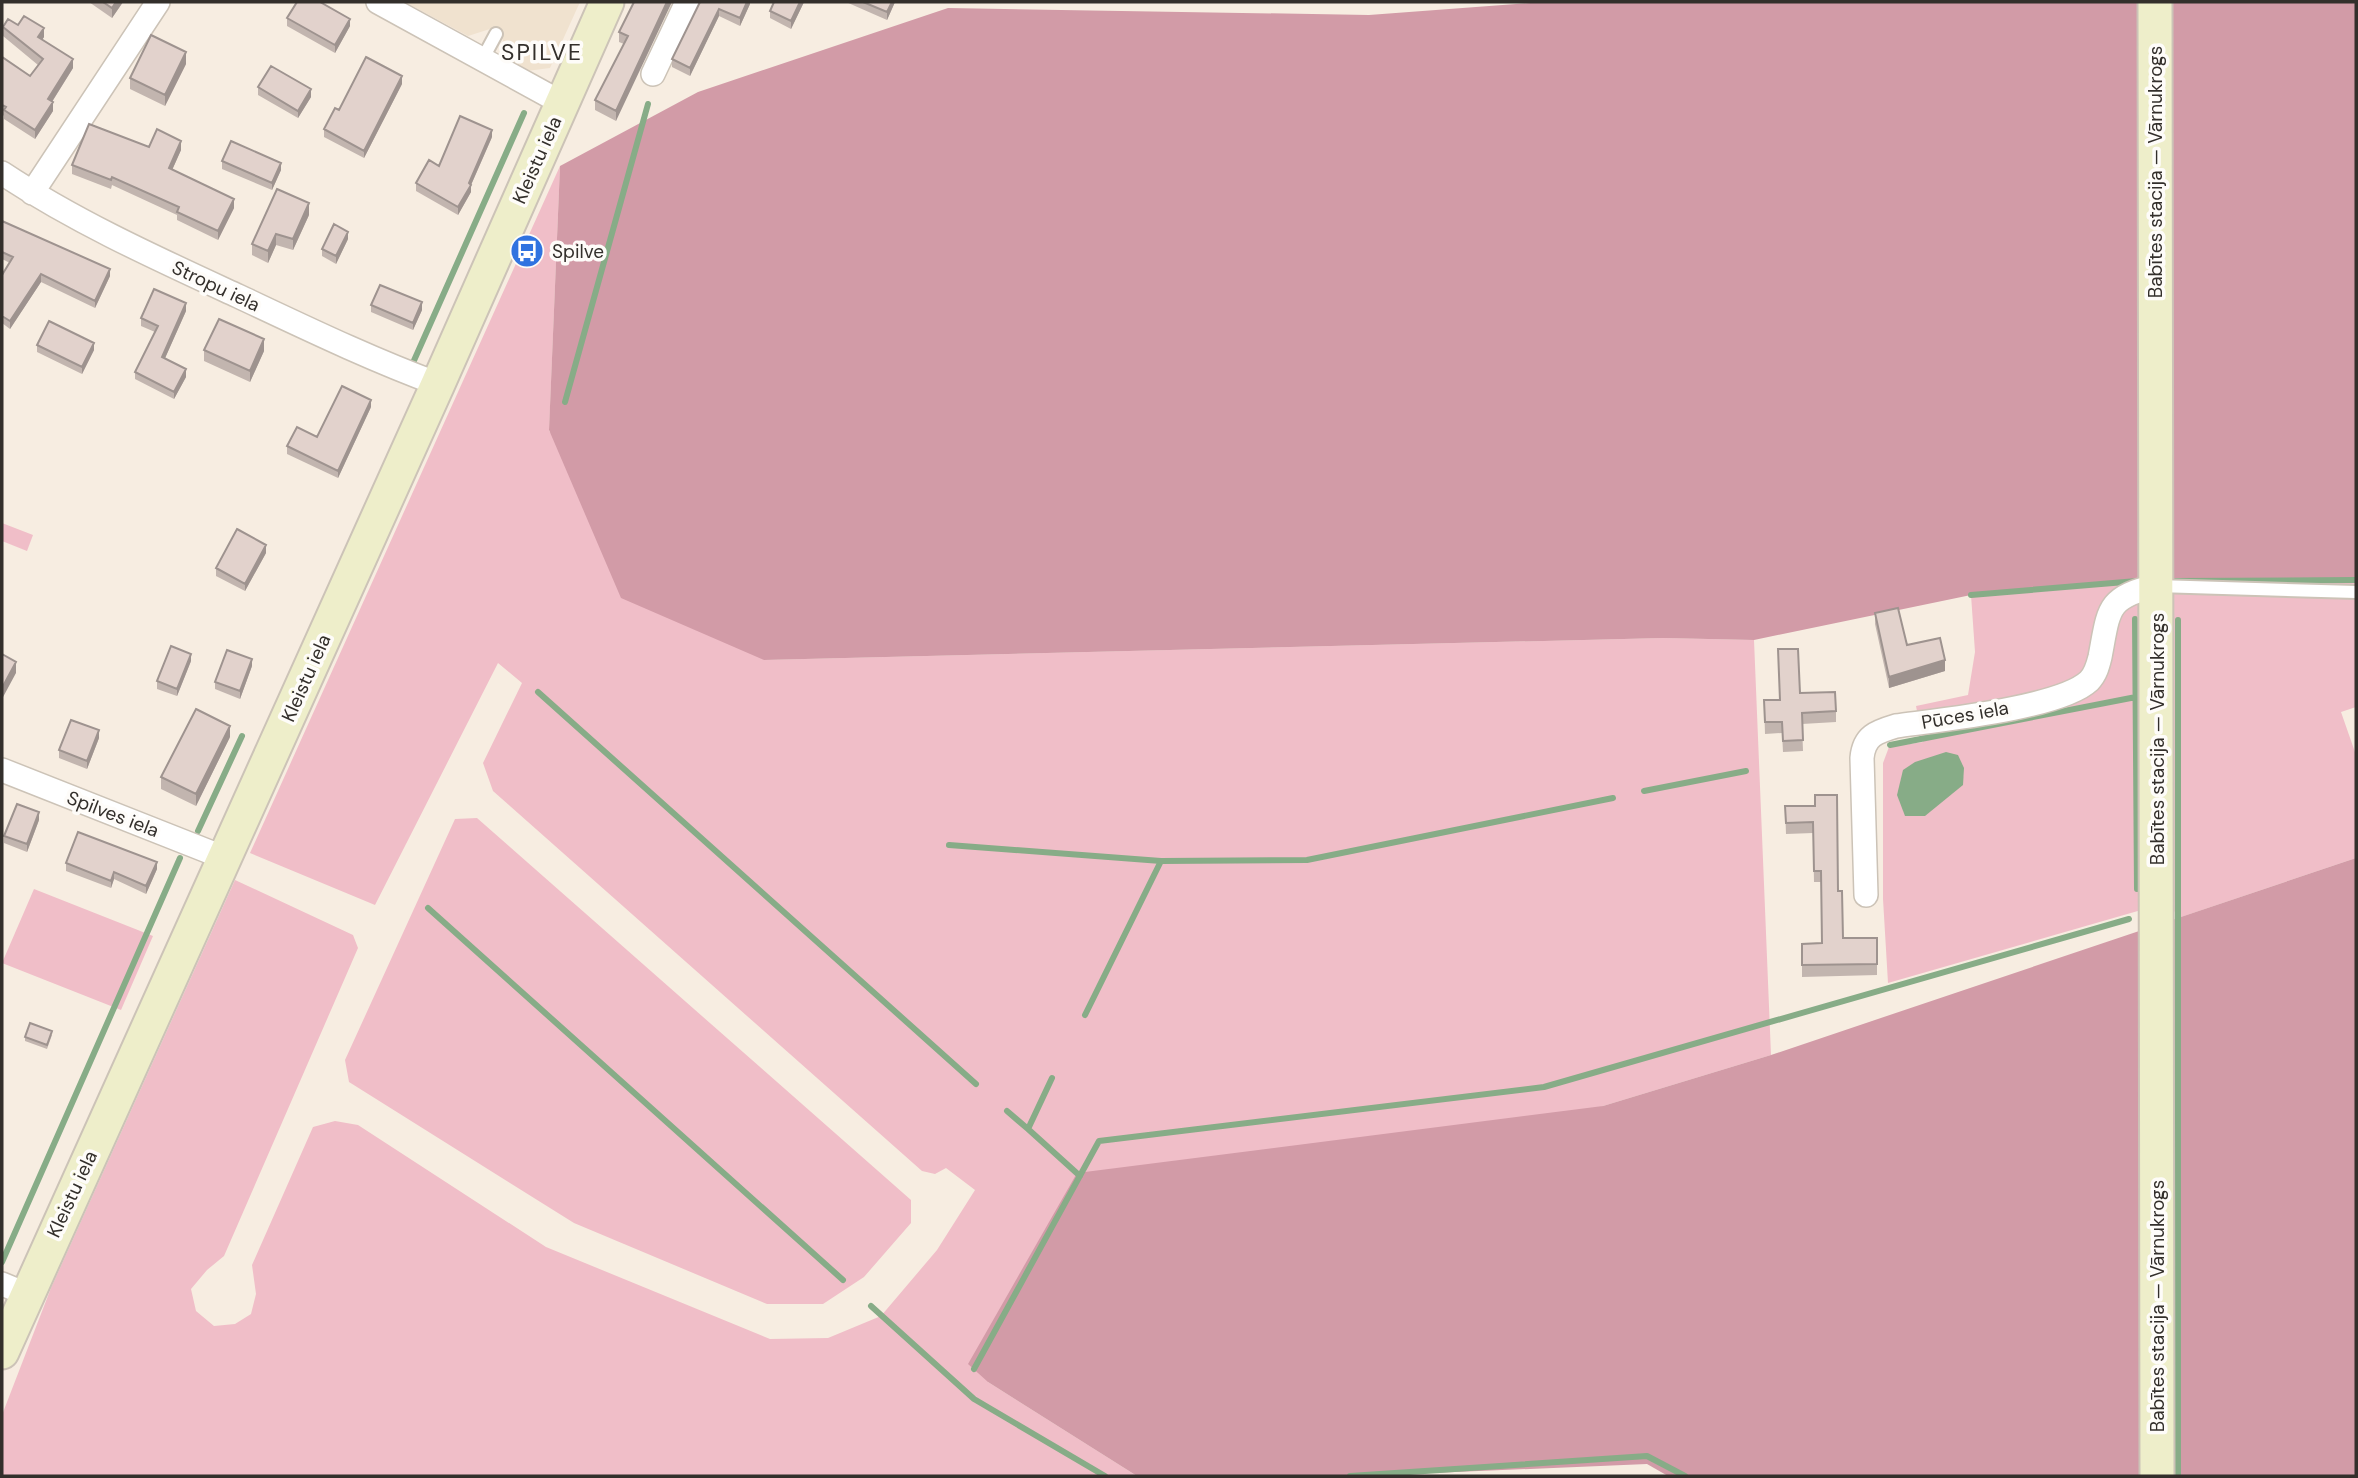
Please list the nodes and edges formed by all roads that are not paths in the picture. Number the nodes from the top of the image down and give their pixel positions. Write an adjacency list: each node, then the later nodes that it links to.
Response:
1 (158, 2): 11 (street)
2 (378, 2): 7 (street)
3 (607, 2): 9 (street, Kleistu iela)
4 (687, 2): 8 (street)
5 (2155, 2): 13 (street, Babītes stacija — Vārnukrogs)
6 (496, 34): 7 (lane)
7 (482, 60): 9 (street)
8 (653, 74)
9 (562, 103): 12 (street, Kleistu iela)
10 (2, 173): 11 (street, Stropu iela)
11 (32, 193): 12 (street, Stropu iela)
12 (439, 384): 16 (street, Kleistu iela)
13 (2156, 586): 14 (lane); 17 (street, Pūces iela); 20 (street, Babītes stacija — Vārnukrogs)
14 (2356, 592)
15 (2, 770): 16 (street, Spilves iela)
16 (225, 858): 18 (street, Kleistu iela)
17 (1866, 895)
18 (14, 1289): 19 (street, Kleistu iela)
19 (2, 1352)
20 (2157, 1476)

